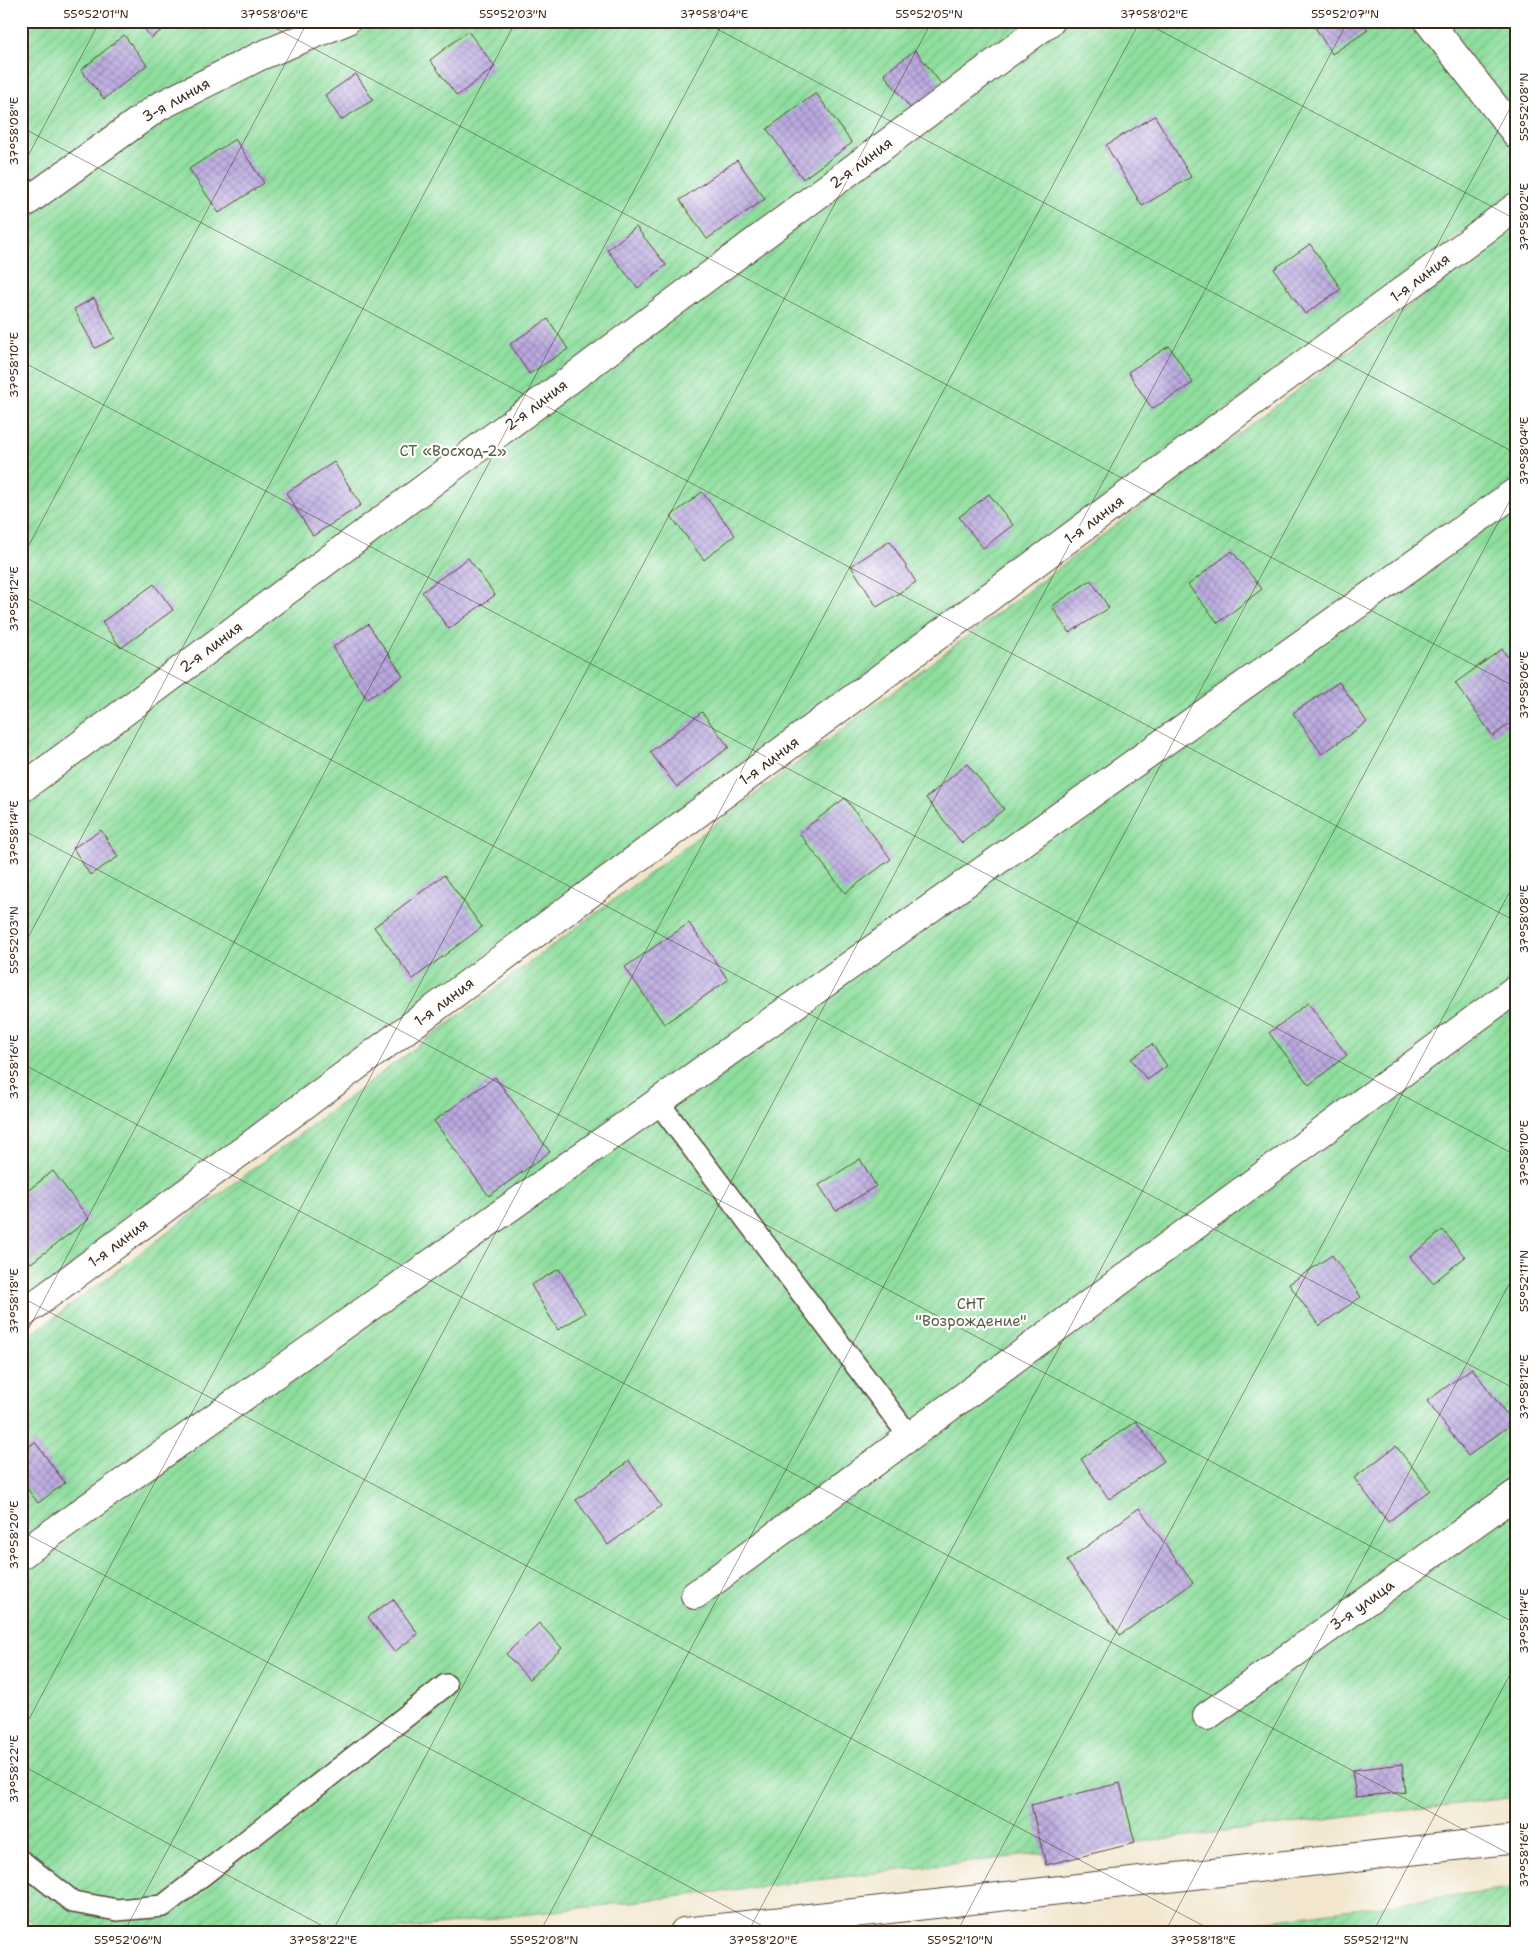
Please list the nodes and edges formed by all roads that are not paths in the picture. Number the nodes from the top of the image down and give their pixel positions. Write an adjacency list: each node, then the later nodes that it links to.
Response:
1 (346, 21): 5 (street, 3-я линия)
2 (1051, 21): 8 (street, 2-я линия)
3 (1428, 21): 4 (street)
4 (1517, 135)
5 (21, 206)
6 (1517, 206): 11 (street, 1-я линия)
7 (1517, 491): 10 (street)
8 (21, 789)
9 (1517, 988): 12 (street)
10 (658, 1102): 12 (lane); 14 (street)
11 (21, 1315)
12 (909, 1436): 15 (street)
13 (1517, 1493): 17 (street, 3-я улица)
14 (21, 1555)
15 (695, 1595)
16 (446, 1685): 19 (lane)
17 (1207, 1716)
18 (1517, 1839): 20 (street)
19 (21, 1861)
20 (684, 1932)

